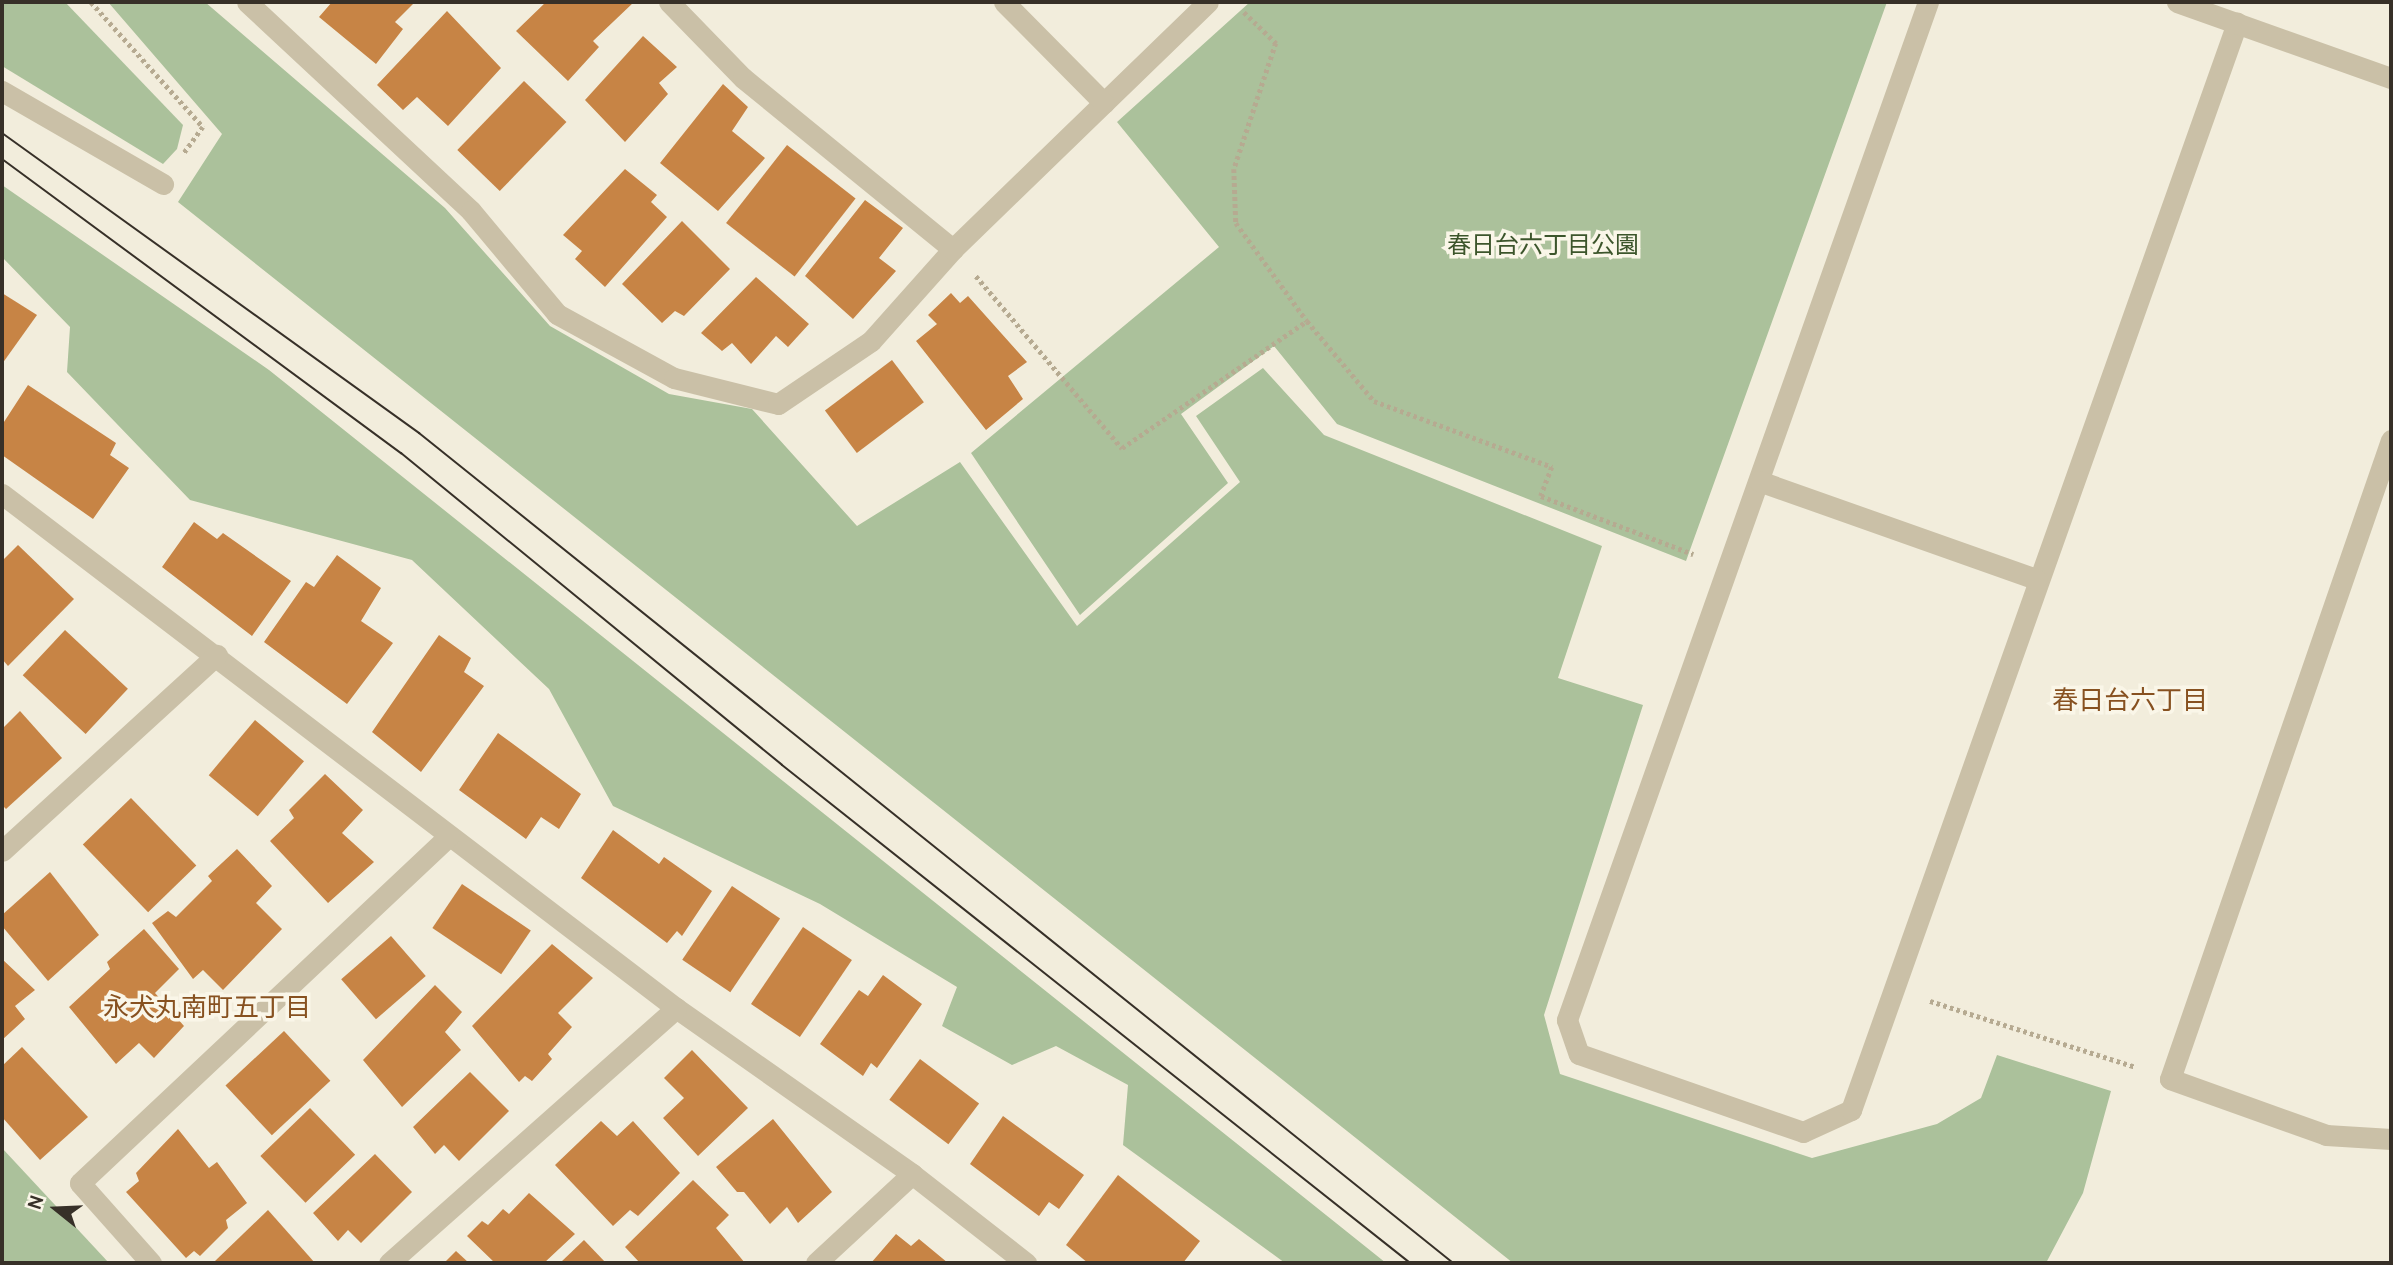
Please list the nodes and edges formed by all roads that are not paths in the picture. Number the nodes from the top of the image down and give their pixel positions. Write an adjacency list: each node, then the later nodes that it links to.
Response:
1 (247, 2): 12 (street)
2 (669, 2): 12 (street)
3 (1004, 2): 10 (street)
4 (1208, 2): 10 (street)
5 (1928, 2): 14 (street)
6 (2177, 2): 7 (street)
7 (2237, 23): 8 (street); 16 (street)
8 (2391, 78)
9 (2, 91): 11 (street)
10 (1104, 103): 12 (street)
11 (163, 184)
12 (953, 249)
13 (2391, 440): 21 (street)
14 (1759, 481): 16 (street); 16 (street)
15 (2, 494): 17 (street)
16 (2036, 579)
17 (217, 655): 18 (street); 19 (street)
18 (449, 836): 20 (street); 23 (street)
19 (2, 851)
20 (676, 1007): 22 (street); 24 (street)
21 (2391, 1139)
22 (912, 1174): 25 (street); 26 (street)
23 (151, 1263)
24 (389, 1263)
25 (816, 1263)
26 (1026, 1263)

